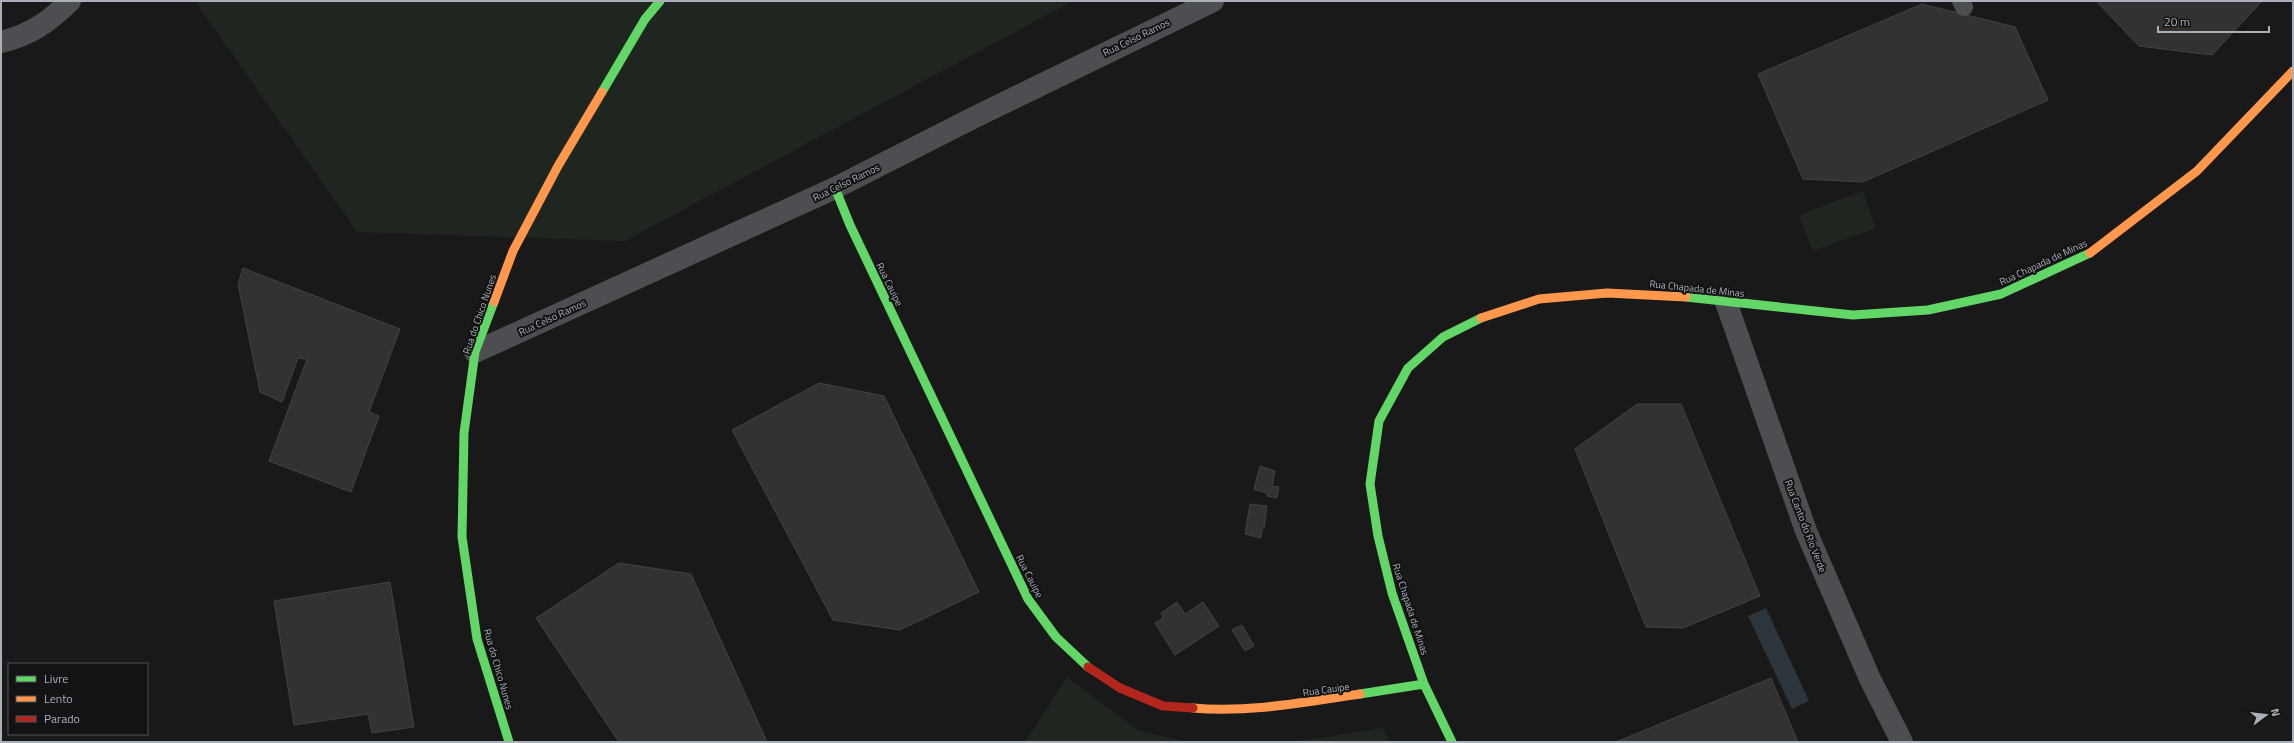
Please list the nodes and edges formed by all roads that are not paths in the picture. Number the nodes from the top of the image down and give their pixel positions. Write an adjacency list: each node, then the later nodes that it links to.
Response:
1 (70, 1): 4 (street)
2 (660, 1): 8 (street, Rua do Chico Nunes)
3 (1213, 1): 6 (street, Rua Celso Ramos)
4 (1, 42)
5 (2293, 71): 7 (street, Rua Chapada de Minas)
6 (835, 188): 8 (street, Rua Celso Ramos); 9 (street, Rua Cauipe)
7 (1726, 302): 9 (street, Rua Chapada de Minas); 12 (street, Rua Canto do Rio Verde)
8 (475, 352): 10 (street, Rua do Chico Nunes)
9 (1424, 684): 11 (street, Rua Chapada de Minas)
10 (509, 742)
11 (1452, 742)
12 (1902, 742)

